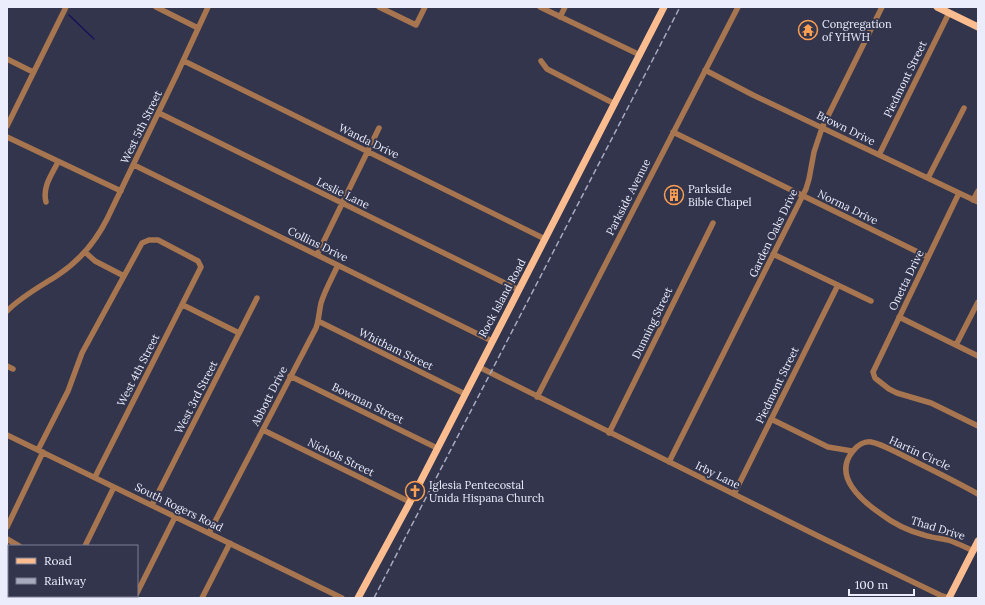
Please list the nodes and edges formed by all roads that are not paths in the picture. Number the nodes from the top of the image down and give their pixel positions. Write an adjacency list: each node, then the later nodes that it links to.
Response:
1 (66, 7): 21 (street)
2 (156, 7): 15 (street)
3 (208, 7): 15 (street, West 5th Street)
4 (379, 7): 5 (street)
5 (425, 7)
6 (540, 7): 13 (street)
7 (565, 7): 13 (street)
8 (664, 7): 16 (main road, Rock Island Road)
9 (738, 7): 20 (street, Parkside Avenue)
10 (882, 7): 27 (street, Garden Oaks Drive)
11 (937, 7): 12 (main road)
12 (949, 13): 14 (main road); 31 (street, Piedmont Street)
13 (560, 17): 16 (street)
14 (978, 27)
15 (198, 28): 18 (street, West 5th Street)
16 (640, 55): 22 (main road, Rock Island Road)
17 (7, 59): 21 (street)
18 (184, 61): 24 (street, West 5th Street); 30 (street, Wanda Drive)
19 (541, 61): 22 (street)
20 (705, 70): 27 (street, Brown Drive); 28 (street, Parkside Avenue)
21 (34, 72): 25 (street)
22 (615, 104): 43 (main road, Rock Island Road)
23 (964, 108): 34 (street)
24 (159, 113): 33 (street, West 5th Street); 41 (street, Leslie Lane)
25 (7, 126)
26 (379, 128): 30 (street)
27 (822, 128): 31 (street, Brown Drive); 38 (street, Garden Oaks Drive)
28 (674, 132): 38 (street, Norma Drive); 66 (street, Parkside Avenue)
29 (7, 137): 32 (street)
30 (368, 152): 41 (street); 43 (street, Wanda Drive)
31 (879, 155): 34 (street, Brown Drive)
32 (58, 162): 35 (street); 40 (street)
33 (134, 165): 35 (street, West 5th Street); 45 (street, Collins Drive)
34 (928, 178): 37 (street, Brown Drive)
35 (121, 191): 44 (street, West 5th Street)
36 (978, 191): 39 (street)
37 (959, 193): 39 (street, Brown Drive); 47 (street, Onetta Drive)
38 (802, 195): 46 (street, Garden Oaks Drive); 47 (street, Norma Drive)
39 (976, 201)
40 (46, 202)
41 (342, 203): 45 (street); 51 (street, Leslie Lane)
42 (713, 223): 70 (street, Dunning Street)
43 (545, 239): 51 (main road, Rock Island Road)
44 (84, 252): 49 (street); 56 (street, West 5th Street)
45 (317, 254): 48 (street, Collins Drive)
46 (773, 254): 50 (street); 75 (street, Garden Oaks Drive)
47 (928, 257): 57 (street, Onetta Drive)
48 (338, 265): 58 (street, Abbott Drive); 60 (street, Collins Drive)
49 (124, 276): 55 (street, West 4th Street); 73 (street)
50 (838, 285): 53 (street); 67 (street, Piedmont Street)
51 (519, 290): 60 (main road, Rock Island Road)
52 (257, 298): 59 (street, West 3rd Street)
53 (871, 301)
54 (978, 302): 61 (street)
55 (183, 305): 59 (street); 76 (street, West 4th Street)
56 (7, 311)
57 (899, 317): 61 (street); 68 (street, Onetta Drive)
58 (318, 321): 64 (street, Abbott Drive); 65 (street, Whitham Street)
59 (239, 334): 81 (street, West 3rd Street)
60 (492, 341): 63 (main road, Rock Island Road)
61 (956, 345): 62 (street)
62 (978, 356)
63 (479, 367): 65 (main road, Rock Island Road); 66 (street, Irby Lane)
64 (290, 376): 69 (street, Abbott Drive); 72 (street, Bowman Street)
65 (465, 394): 72 (main road, Rock Island Road)
66 (537, 397): 70 (street, Irby Lane)
67 (771, 419): 74 (street); 78 (street, Piedmont Street)
68 (978, 426)
69 (263, 430): 80 (street, Nichols Street); 84 (street, Abbott Drive)
70 (609, 433): 75 (street, Irby Lane)
71 (7, 435): 73 (street, South Rogers Road)
72 (437, 448): 80 (main road, Rock Island Road)
73 (41, 451): 76 (street, South Rogers Road); 83 (street)
74 (852, 452): 79 (street, Hartin Circle); 90 (street, Thad Drive)
75 (670, 462): 78 (street, Irby Lane)
76 (94, 477): 77 (street, South Rogers Road)
77 (114, 486): 81 (street, South Rogers Road); 89 (street)
78 (734, 494): 95 (street, Irby Lane)
79 (978, 494)
80 (410, 502): 94 (main road, Rock Island Road)
81 (152, 505): 82 (street, South Rogers Road)
82 (175, 517): 84 (street, South Rogers Road); 91 (street)
83 (7, 527)
84 (209, 533): 87 (street, South Rogers Road)
85 (7, 539): 88 (street)
86 (978, 541): 90 (main road)
87 (230, 543): 92 (street); 93 (street, South Rogers Road)
88 (17, 545)
89 (85, 545)
90 (974, 551): 95 (main road)
91 (138, 591)
92 (202, 598)
93 (342, 598)
94 (358, 598)
95 (949, 598)

